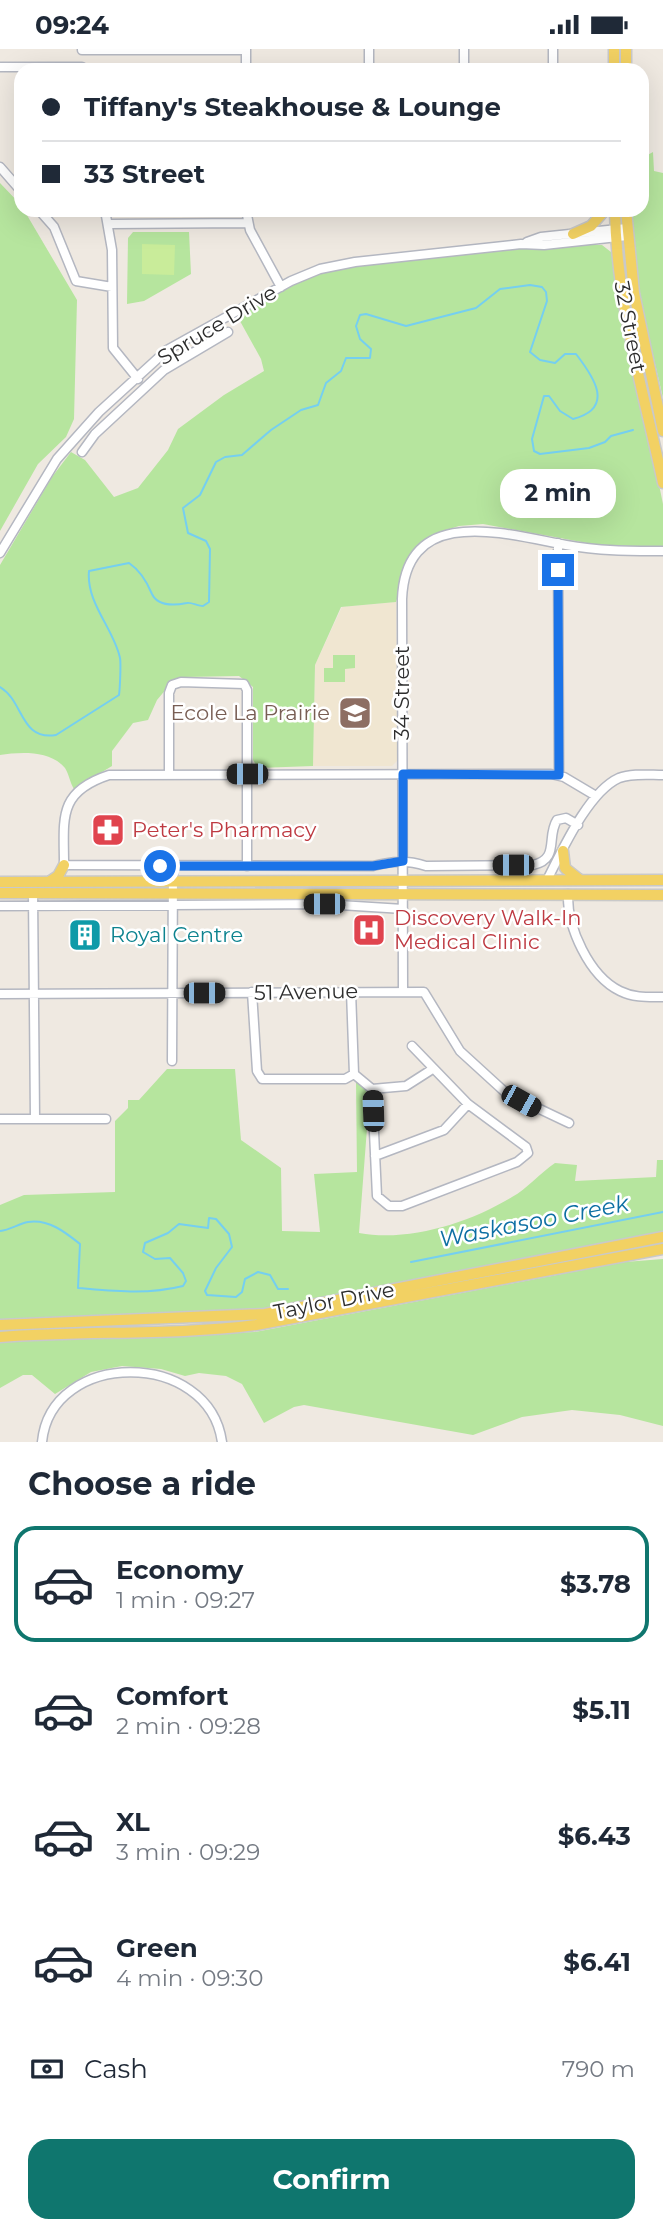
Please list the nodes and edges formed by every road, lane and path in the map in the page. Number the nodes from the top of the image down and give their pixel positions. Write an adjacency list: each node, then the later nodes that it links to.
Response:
1 (82, 50): 2 (street)
2 (246, 50)
3 (0, 167): 4 (street)
4 (14, 183)
5 (45, 217): 18 (street)
6 (107, 217): 12 (street)
7 (247, 217): 11 (street)
8 (599, 217): 15 (main road)
9 (615, 217): 14 (main road, 32 Street)
10 (626, 217): 13 (main road, 32 Street)
11 (247, 223): 12 (street); 17 (street)
12 (109, 224): 18 (street)
13 (627, 232): 14 (street, Spruce Drive); 22 (main road, 32 Street)
14 (615, 233): 15 (street, Spruce Drive); 16 (street, Spruce Drive); 24 (main road, 32 Street)
15 (573, 234): 16 (street, Spruce Drive)
16 (521, 244): 17 (street, Spruce Drive)
17 (281, 286): 20 (street, Spruce Drive)
18 (113, 287): 20 (street)
19 (228, 332): 21 (street, Spruce Drive)
20 (136, 377): 21 (street); 27 (street, Spruce Drive)
21 (145, 387): 23 (street, Spruce Drive)
22 (663, 431)
23 (82, 452)
24 (663, 483)
25 (558, 543): 26 (street); 30 (street, 34 Street); 31 (street)
26 (663, 551)
27 (0, 553)
28 (169, 774): 29 (street); 29 (street); 37 (street)
29 (247, 774): 30 (street); 39 (street)
30 (403, 774): 31 (street); 36 (street, 34 Street)
31 (559, 775): 33 (street)
32 (663, 775): 33 (street)
33 (596, 796): 34 (street)
34 (578, 825): 35 (street); 36 (street)
35 (564, 851): 41 (street); 42 (main road)
36 (403, 861): 39 (street); 48 (street, 34 Street)
37 (64, 865): 38 (street); 45 (main road); 46 (main road)
38 (173, 866): 39 (street); 47 (street)
39 (247, 866)
40 (661, 879): 43 (main road)
41 (547, 880): 42 (main road); 48 (main road); 51 (main road)
42 (580, 880): 43 (main road)
43 (628, 880): 52 (main road)
44 (0, 882): 45 (main road)
45 (50, 882): 46 (main road)
46 (77, 882): 47 (main road)
47 (173, 883): 48 (main road); 55 (street)
48 (403, 888): 51 (main road); 55 (main road); 59 (street, 34 Street)
49 (0, 893): 50 (main road)
50 (33, 893): 55 (main road); 58 (street)
51 (470, 894): 52 (main road)
52 (568, 894): 53 (main road); 66 (street)
53 (631, 894): 54 (main road); 56 (main road)
54 (663, 895)
55 (173, 900): 58 (street); 59 (street); 63 (street)
56 (663, 902)
57 (0, 906): 58 (street)
58 (34, 906): 65 (street)
59 (403, 909): 61 (street, 34 Street)
60 (351, 991): 61 (street, 51 Avenue); 62 (street, 51 Avenue); 70 (street)
61 (403, 991): 76 (street)
62 (253, 992): 63 (street, 51 Avenue); 70 (street)
63 (172, 993): 65 (street, 51 Avenue); 68 (street)
64 (0, 994): 65 (street, 51 Avenue)
65 (34, 994): 74 (street)
66 (663, 997)
67 (412, 1047): 69 (street)
68 (172, 1061)
69 (432, 1070): 71 (street); 72 (street)
70 (354, 1074): 71 (street)
71 (372, 1089): 77 (street)
72 (468, 1104): 77 (street); 77 (street)
73 (0, 1119): 74 (street)
74 (34, 1119): 75 (street)
75 (106, 1119)
76 (569, 1123)
77 (375, 1157)
78 (663, 1237): 80 (main road, Taylor Drive)
79 (663, 1251): 81 (main road, Taylor Drive)
80 (0, 1325)
81 (0, 1337)
82 (42, 1442): 83 (street)
83 (222, 1442)

